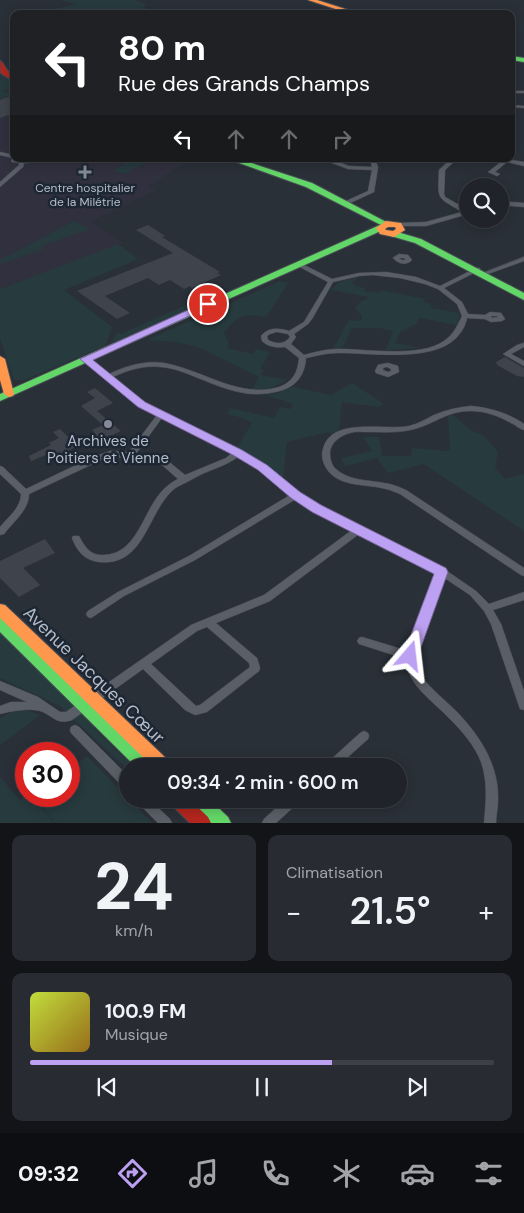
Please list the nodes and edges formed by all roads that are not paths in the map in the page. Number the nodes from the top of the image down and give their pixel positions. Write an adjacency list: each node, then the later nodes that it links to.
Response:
1 (311, 0): 2 (street)
2 (345, 10)
3 (14, 162): 10 (street)
4 (25, 162): 10 (street)
5 (241, 162): 14 (street)
6 (334, 162): 11 (street)
7 (373, 162): 11 (street)
8 (451, 162): 17 (street)
9 (505, 162): 12 (street)
10 (22, 163): 13 (street)
11 (374, 169): 14 (street)
12 (497, 174)
13 (0, 185)
14 (346, 203): 19 (street)
15 (509, 204): 16 (street)
16 (524, 205)
17 (459, 207)
18 (459, 214): 19 (street)
19 (391, 229): 22 (street); 23 (street)
20 (524, 260): 23 (street)
21 (402, 262): 24 (street)
22 (298, 264): 25 (street); 37 (street)
23 (479, 271): 26 (street); 27 (street); 28 (street)
24 (397, 274): 25 (street); 26 (street)
25 (331, 282): 31 (street)
26 (440, 288): 29 (street)
27 (524, 292)
28 (524, 297)
29 (465, 316): 30 (street); 34 (street)
30 (487, 317)
31 (290, 333): 32 (street); 32 (street)
32 (286, 344): 35 (street)
33 (524, 345): 38 (street)
34 (386, 353): 35 (street); 39 (street)
35 (303, 357): 40 (street)
36 (0, 359): 41 (street)
37 (86, 359): 40 (street); 41 (street)
38 (524, 364)
39 (388, 365)
40 (108, 377): 42 (street)
41 (3, 394)
42 (161, 414): 44 (street); 45 (street)
43 (524, 428): 54 (street)
44 (238, 453): 47 (street); 49 (street)
45 (131, 455): 47 (street); 48 (street)
46 (0, 469): 48 (street)
47 (186, 480): 52 (street)
48 (24, 493): 51 (street)
49 (296, 495): 50 (street); 58 (street)
50 (358, 530): 53 (street); 59 (street)
51 (1, 532)
52 (76, 538)
53 (441, 572): 56 (street); 62 (street)
54 (524, 573)
55 (524, 596): 56 (street)
56 (487, 608): 66 (street)
57 (0, 609): 65 (street, Avenue Jacques Cœur)
58 (91, 614)
59 (208, 622): 63 (street); 63 (street)
60 (0, 624): 65 (street, Avenue Jacques Cœur)
61 (362, 641): 62 (street)
62 (410, 656): 83 (street)
63 (144, 664): 65 (street)
64 (0, 685): 67 (street)
65 (90, 702): 67 (street); 71 (street, Avenue Jacques Cœur); 72 (street, Avenue Jacques Cœur)
66 (524, 706)
67 (46, 707): 68 (street)
68 (0, 710)
69 (75, 730): 74 (street)
70 (364, 736): 73 (street)
71 (139, 758)
72 (155, 758)
73 (340, 758)
74 (119, 775)
75 (151, 808): 79 (street)
76 (187, 808): 80 (street)
77 (206, 808): 81 (street)
78 (284, 808): 82 (street)
79 (166, 823)
80 (202, 823)
81 (222, 823)
82 (268, 823)
83 (490, 823)

